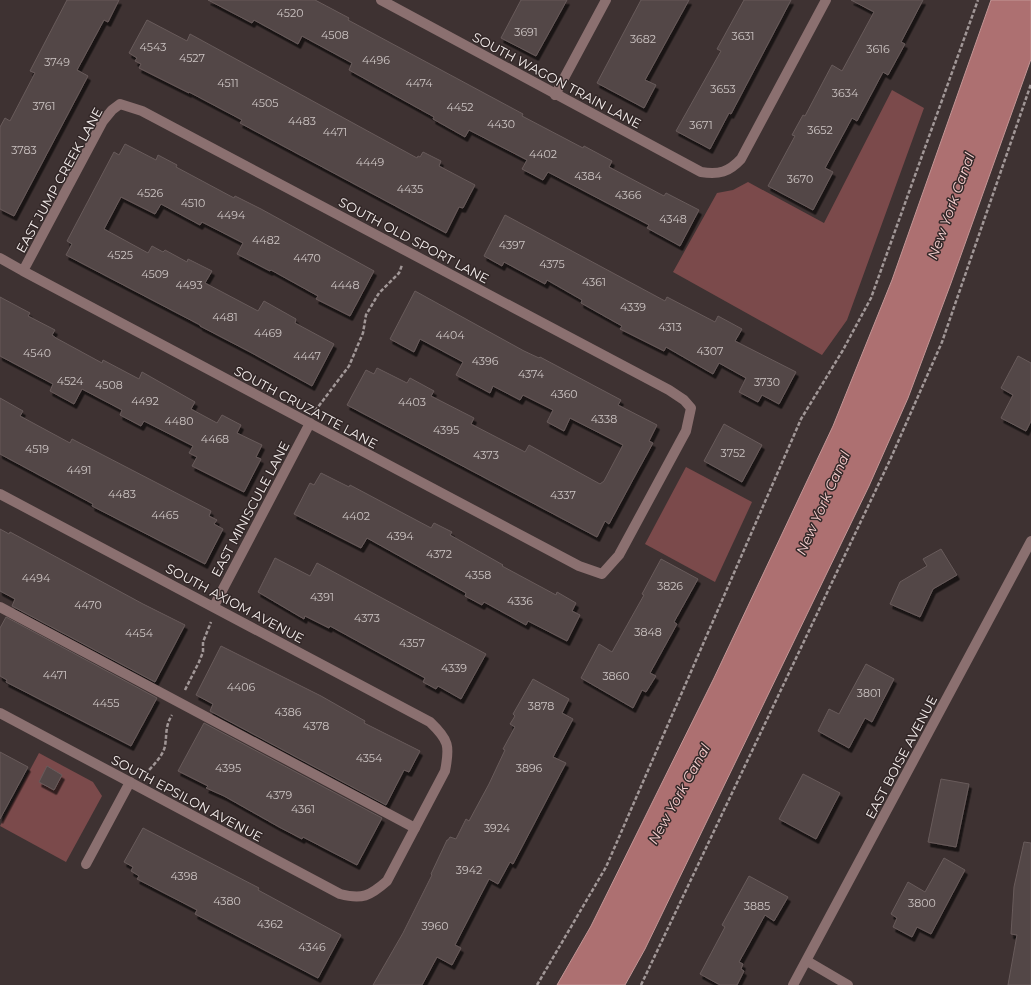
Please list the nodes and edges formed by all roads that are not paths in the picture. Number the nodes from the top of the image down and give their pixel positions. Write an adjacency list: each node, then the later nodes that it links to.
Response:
1 (383, 0): 4 (street, SOUTH WAGON TRAIN LANE)
2 (606, 0): 4 (street)
3 (826, 0): 4 (street, SOUTH WAGON TRAIN LANE)
4 (555, 94)
5 (120, 104): 7 (street, EAST JUMP CREEK LANE); 11 (street, SOUTH OLD SPORT LANE)
6 (0, 258): 7 (street, SOUTH CRUZATTE LANE)
7 (23, 271): 8 (street, SOUTH CRUZATTE LANE)
8 (310, 423): 11 (street, SOUTH CRUZATTE LANE); 12 (street, EAST MINISCULE LANE)
9 (0, 494): 12 (street, SOUTH AXIOM AVENUE)
10 (1031, 541): 18 (street, EAST BOISE AVENUE)
11 (602, 574)
12 (214, 606): 16 (street, SOUTH AXIOM AVENUE)
13 (0, 607): 16 (street)
14 (0, 713): 15 (street, SOUTH EPSILON AVENUE)
15 (130, 782): 16 (street, SOUTH EPSILON AVENUE); 17 (street)
16 (415, 828)
17 (86, 864)
18 (807, 961): 19 (street, EAST BOISE AVENUE); 20 (street)
19 (793, 985)
20 (848, 985)

